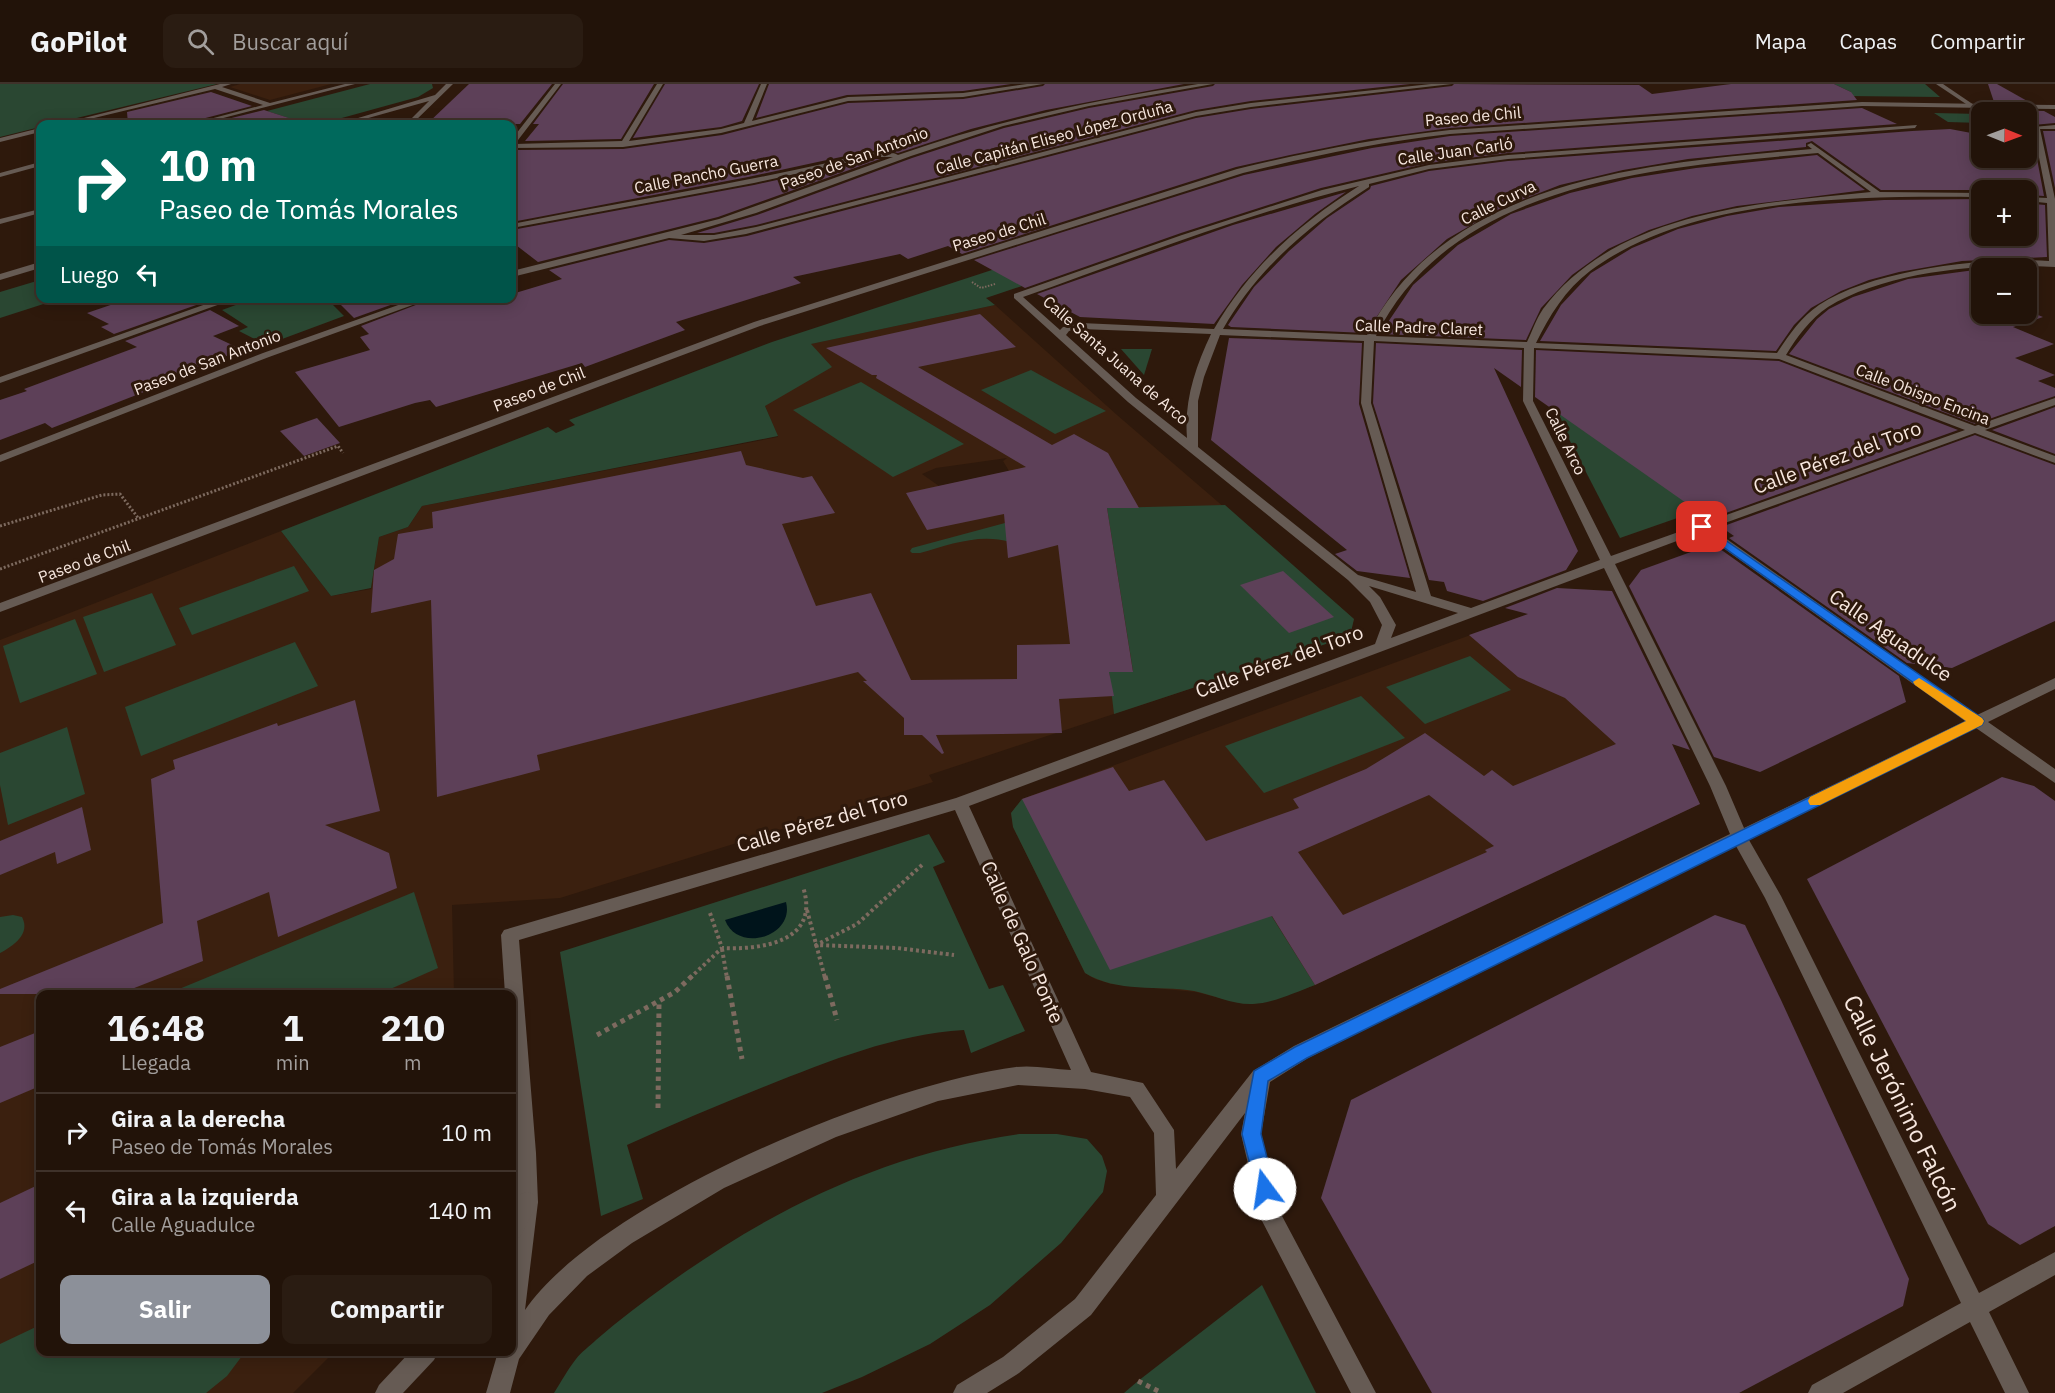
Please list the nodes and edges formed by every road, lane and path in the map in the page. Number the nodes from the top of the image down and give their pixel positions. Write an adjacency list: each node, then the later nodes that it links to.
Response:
1 (228, 84): 11 (street)
2 (352, 84): 13 (street)
3 (450, 84): 12 (street)
4 (558, 84): 27 (street)
5 (660, 84): 29 (street)
6 (764, 84): 21 (street)
7 (1040, 84): 21 (street)
8 (1210, 84): 31 (street, Paseo de San Antonio)
9 (1449, 84): 42 (street, Calle Capitán Eliseo López Orduña)
10 (1940, 84): 14 (street)
11 (215, 87): 13 (street); 17 (street)
12 (436, 98): 19 (street); 20 (street)
13 (271, 105): 18 (street)
14 (1971, 105): 73 (street, Paseo de Chil)
15 (2037, 107): 16 (street, Paseo de Chil)
16 (2055, 107)
17 (79, 120)
18 (210, 120)
19 (356, 120)
20 (413, 120)
21 (747, 124): 29 (street)
22 (1915, 126): 25 (street, Calle Juan Carló)
23 (2055, 127): 38 (street)
24 (36, 131): 26 (street)
25 (1799, 136): 30 (street); 34 (street, Calle Juan Carló)
26 (0, 140)
27 (516, 140)
28 (516, 145): 29 (street)
29 (623, 145)
30 (1818, 151): 35 (street); 56 (street, Calle Curva)
31 (907, 154): 41 (street, Calle Pancho Guerra); 42 (street, Paseo de San Antonio)
32 (36, 165): 33 (street)
33 (0, 175)
34 (1376, 178): 51 (street, Calle Juan Carló); 54 (street, Calle Santa Juana de Arco)
35 (1878, 194): 36 (street, Calle Arco); 57 (street, Calle Arco)
36 (1971, 195)
37 (2037, 199): 38 (street)
38 (2053, 200): 43 (street)
39 (36, 212): 40 (street)
40 (0, 222)
41 (516, 225)
42 (670, 236): 45 (street, Paseo de San Antonio)
43 (2054, 263): 58 (street)
44 (36, 266): 46 (street)
45 (516, 273)
46 (0, 277)
47 (977, 277): 49 (path)
48 (980, 279): 50 (path)
49 (968, 280)
50 (998, 283)
51 (1017, 296): 55 (street, Calle Santa Juana de Arco)
52 (218, 303): 59 (street)
53 (414, 303): 64 (street, Paseo de San Antonio)
54 (1215, 332): 55 (street, Calle Padre Claret); 56 (street, Calle Padre Claret); 63 (street, Calle Santa Juana de Arco)
55 (1060, 336): 63 (street, Calle Santa Juana de Arco)
56 (1370, 340): 57 (street, Calle Padre Claret); 72 (street, Calle Curva)
57 (1529, 347): 58 (street, Calle Padre Claret); 69 (street, Calle Arco)
58 (1780, 356): 61 (street, Calle Obispo Encina)
59 (0, 380)
60 (2055, 401): 61 (street, Calle Pérez del Toro)
61 (1975, 430): 65 (street, Calle Obispo Encina); 68 (street, Calle Pérez del Toro)
62 (338, 446): 66 (path)
63 (1193, 447): 71 (street, Calle Santa Juana de Arco)
64 (0, 459)
65 (2055, 460)
66 (139, 519): 67 (path); 70 (path)
67 (0, 526)
68 (1702, 527): 69 (street, Calle Pérez del Toro); 77 (street, Calle Aguadulce)
69 (1607, 563): 74 (street, Calle Pérez del Toro); 80 (street, Calle Arco)
70 (0, 569)
71 (1353, 577): 72 (street, Calle Santa Juana de Arco); 75 (street, Calle Santa Juana de Arco)
72 (1425, 599): 74 (street)
73 (0, 608)
74 (1470, 612): 75 (street, Calle Pérez del Toro)
75 (1381, 645): 79 (street, Calle Pérez del Toro)
76 (2055, 683): 77 (street)
77 (1977, 721): 78 (street, Calle Aguadulce); 80 (street)
78 (2055, 777)
79 (960, 803): 88 (street, Calle Pérez del Toro); 95 (street, Calle de Galo Ponte)
80 (1740, 838): 94 (street); 102 (street, Calle Jerónimo Falcón)
81 (922, 865): 85 (path)
82 (802, 887): 83 (path)
83 (807, 909): 85 (path); 86 (path)
84 (710, 913): 86 (path)
85 (816, 945): 87 (path); 91 (path)
86 (722, 948): 89 (path); 93 (path)
87 (954, 955)
88 (514, 990)
89 (658, 1002): 92 (path); 96 (path)
90 (516, 1017): 98 (street, Calle Pérez del Toro)
91 (837, 1020)
92 (597, 1035)
93 (742, 1059)
94 (1260, 1077): 97 (street); 111 (street)
95 (1085, 1080): 97 (street); 103 (street)
96 (658, 1108)
97 (1167, 1198): 109 (street)
98 (527, 1202): 99 (street); 101 (street)
99 (516, 1222)
100 (2055, 1263): 102 (street)
101 (516, 1294)
102 (1976, 1308): 112 (street); 113 (street, Calle Jerónimo Falcón)
103 (516, 1343)
104 (422, 1356): 107 (street)
105 (509, 1356): 108 (street)
106 (1138, 1382): 110 (path)
107 (387, 1393)
108 (498, 1393)
109 (965, 1393)
110 (1162, 1393)
111 (1364, 1393)
112 (1820, 1393)
113 (2018, 1393)

